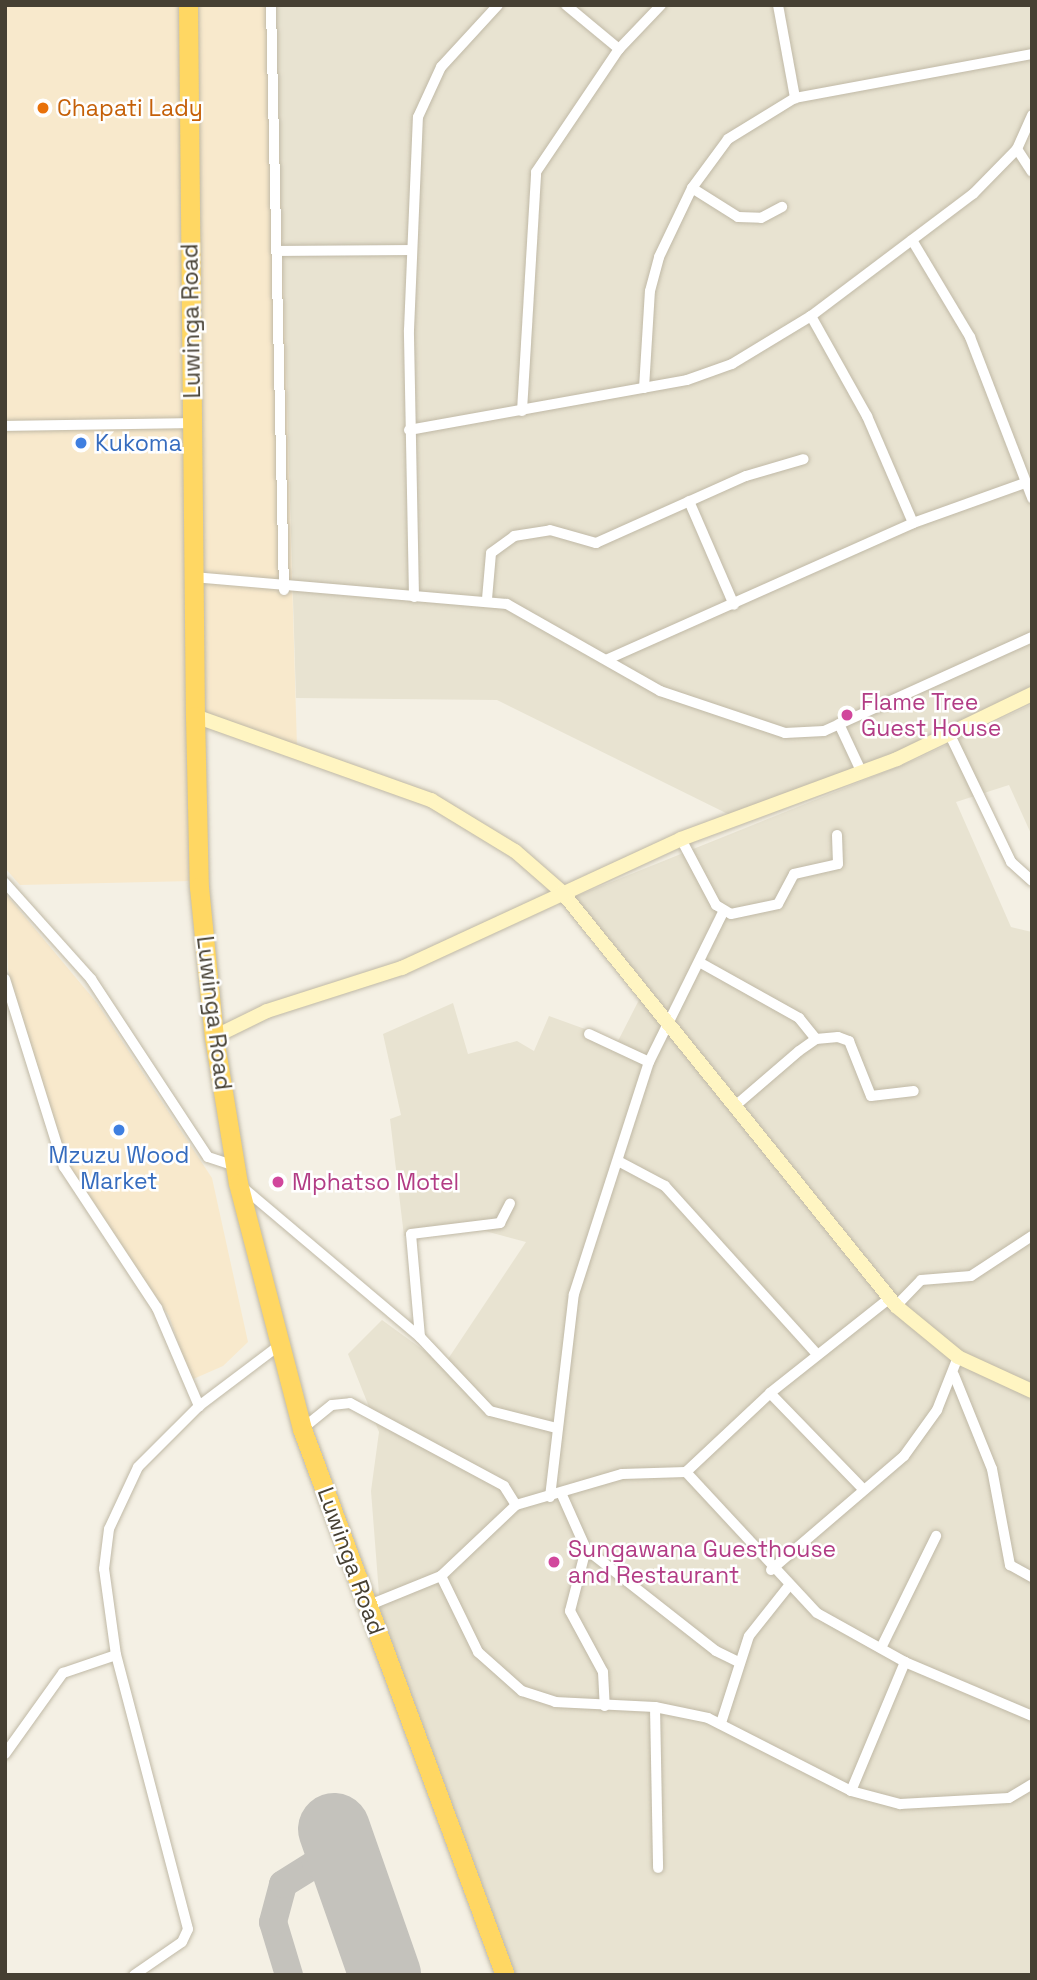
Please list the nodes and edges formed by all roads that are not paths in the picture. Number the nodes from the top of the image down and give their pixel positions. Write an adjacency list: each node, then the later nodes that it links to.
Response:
1 (188, 5): 21 (highway, Luwinga Road)
2 (271, 5): 17 (street)
3 (498, 5): 16 (street)
4 (566, 5): 7 (street)
5 (661, 5): 7 (street)
6 (778, 5): 9 (street)
7 (619, 49): 20 (street)
8 (1032, 54): 9 (street)
9 (795, 98): 13 (street)
10 (1032, 115): 11 (street)
11 (1017, 149): 12 (street); 15 (street)
12 (1032, 172)
13 (692, 188): 14 (street); 19 (street)
14 (782, 206)
15 (912, 240): 18 (street); 25 (street)
16 (410, 250): 17 (street); 23 (street)
17 (276, 251): 30 (street)
18 (811, 316): 19 (street); 28 (street)
19 (644, 388): 20 (street)
20 (522, 411): 23 (street)
21 (192, 423): 22 (street); 29 (highway, Luwinga Road)
22 (5, 425)
23 (410, 430): 31 (street)
24 (804, 458): 27 (street)
25 (1025, 484): 26 (street); 28 (street)
26 (1032, 498)
27 (690, 501): 32 (street); 33 (street)
28 (913, 523): 33 (street)
29 (193, 577): 30 (street); 37 (highway, Luwinga Road)
30 (284, 590): 31 (street)
31 (414, 597): 32 (street)
32 (487, 599): 35 (street)
33 (734, 605): 35 (street)
34 (1032, 637): 38 (street)
35 (608, 659): 38 (street)
36 (1032, 694): 39 (street)
37 (195, 716): 45 (street); 51 (highway, Luwinga Road)
38 (839, 724): 40 (street)
39 (950, 735): 40 (street); 43 (street)
40 (862, 773): 42 (street)
41 (837, 835): 46 (street)
42 (681, 839): 45 (street); 46 (street)
43 (1032, 881)
44 (5, 883): 57 (street)
45 (562, 892): 49 (street); 51 (street)
46 (723, 912): 47 (street)
47 (699, 962): 49 (street); 52 (street)
48 (5, 979): 68 (street)
49 (664, 1025): 53 (street); 55 (street)
50 (589, 1034): 53 (street)
51 (214, 1037): 57 (highway, Luwinga Road)
52 (816, 1039): 54 (street); 55 (street)
53 (649, 1062): 56 (street)
54 (914, 1091)
55 (735, 1105): 60 (street)
56 (618, 1161): 63 (street); 69 (street)
57 (237, 1175): 61 (street); 62 (highway, Luwinga Road)
58 (510, 1203): 61 (street)
59 (1032, 1236): 60 (street)
60 (893, 1302): 63 (street); 64 (street)
61 (420, 1337): 69 (street)
62 (277, 1348): 68 (street); 70 (highway, Luwinga Road)
63 (817, 1354): 67 (street)
64 (958, 1357): 65 (street); 66 (street)
65 (954, 1375): 72 (street); 80 (street)
66 (1032, 1391)
67 (769, 1393): 71 (street); 72 (street)
68 (198, 1406): 84 (street)
69 (556, 1428): 74 (street)
70 (302, 1429): 75 (street); 82 (highway, Luwinga Road)
71 (686, 1472): 73 (street); 78 (street)
72 (862, 1488): 78 (street)
73 (562, 1495): 74 (street); 77 (street)
74 (550, 1497): 75 (street)
75 (516, 1505): 79 (street)
76 (936, 1536): 83 (street)
77 (586, 1549): 85 (street); 87 (street)
78 (771, 1570): 81 (street)
79 (441, 1576): 82 (street); 87 (street)
80 (1032, 1577)
81 (788, 1587): 83 (street); 85 (street)
82 (367, 1606): 96 (highway, Luwinga Road)
83 (880, 1648): 86 (street)
84 (116, 1656): 91 (street); 95 (street)
85 (740, 1662): 90 (street)
86 (905, 1662): 89 (street); 93 (street)
87 (605, 1706): 88 (street)
88 (655, 1707): 90 (street); 94 (street)
89 (1032, 1716)
90 (721, 1723): 93 (street)
91 (5, 1754)
92 (1032, 1784): 93 (street)
93 (851, 1791)
94 (658, 1868)
95 (134, 1975)
96 (505, 1975)

